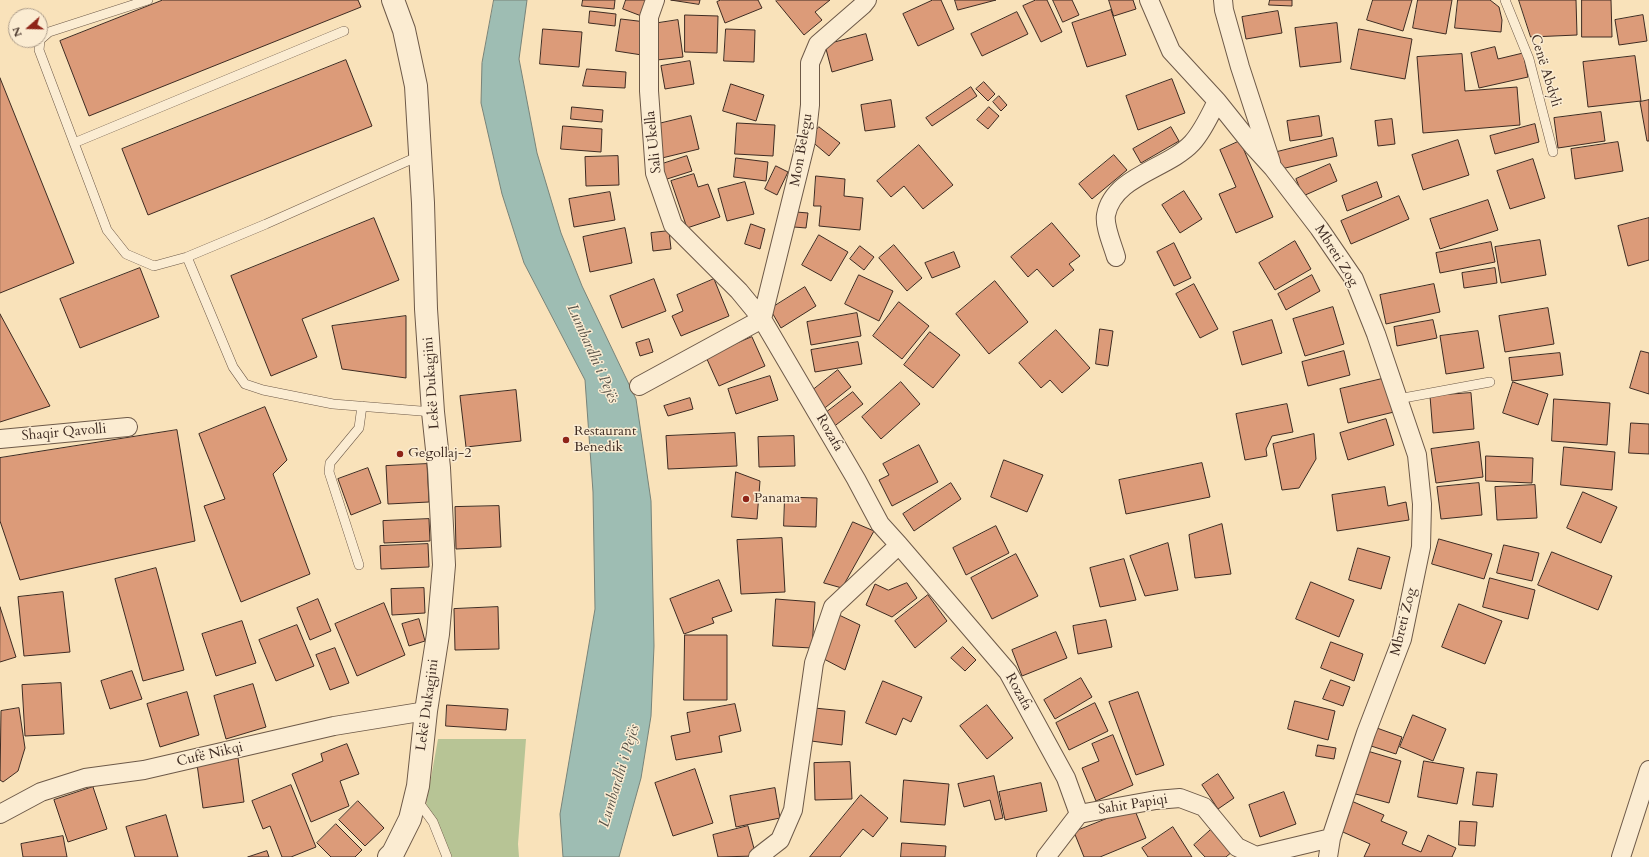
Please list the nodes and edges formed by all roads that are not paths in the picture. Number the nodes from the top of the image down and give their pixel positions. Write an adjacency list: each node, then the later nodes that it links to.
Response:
1 (148, 0): 9 (lane)
2 (393, 0): 14 (street, Lekë Dukagjini)
3 (655, 0): 18 (street, Sali Ukella)
4 (867, 0): 18 (street, Mon Belegu)
5 (1149, 0): 11 (street, Mbreti Zog)
6 (1223, 0): 15 (street, Mbreti Zog)
7 (1505, 0): 13 (lane, Cenë Abdyli)
8 (344, 31): 12 (lane)
9 (48, 33)
10 (39, 48): 12 (lane)
11 (1217, 101): 15 (street, Mbreti Zog); 17 (street)
12 (74, 143): 16 (lane)
13 (1553, 152)
14 (421, 155): 16 (lane); 23 (street, Lekë Dukagjini)
15 (1273, 168): 21 (street, Mbreti Zog)
16 (187, 257): 22 (lane)
17 (1116, 257)
18 (762, 319): 20 (street); 26 (street, Rozafa)
19 (1490, 382): 21 (lane)
20 (639, 386)
21 (1398, 399): 33 (street, Mbreti Zog)
22 (362, 406): 23 (lane); 27 (lane)
23 (433, 412): 28 (street, Lekë Dukagjini)
24 (128, 427): 25 (street, Shaqir Qavolli)
25 (0, 439)
26 (899, 545): 32 (street, Rozafa); 36 (street)
27 (359, 565)
28 (426, 711): 30 (street, Lekë Dukagjini); 31 (street, Cufë Nikqi)
29 (1649, 770): 39 (street)
30 (415, 798): 34 (street, Lekë Dukagjini); 35 (lane)
31 (0, 814)
32 (1078, 814): 33 (street, Sahit Papiqi); 37 (street)
33 (1331, 838): 38 (street, Mbreti Zog)
34 (389, 857)
35 (447, 857)
36 (758, 857)
37 (1046, 857)
38 (1328, 857)
39 (1620, 857)

